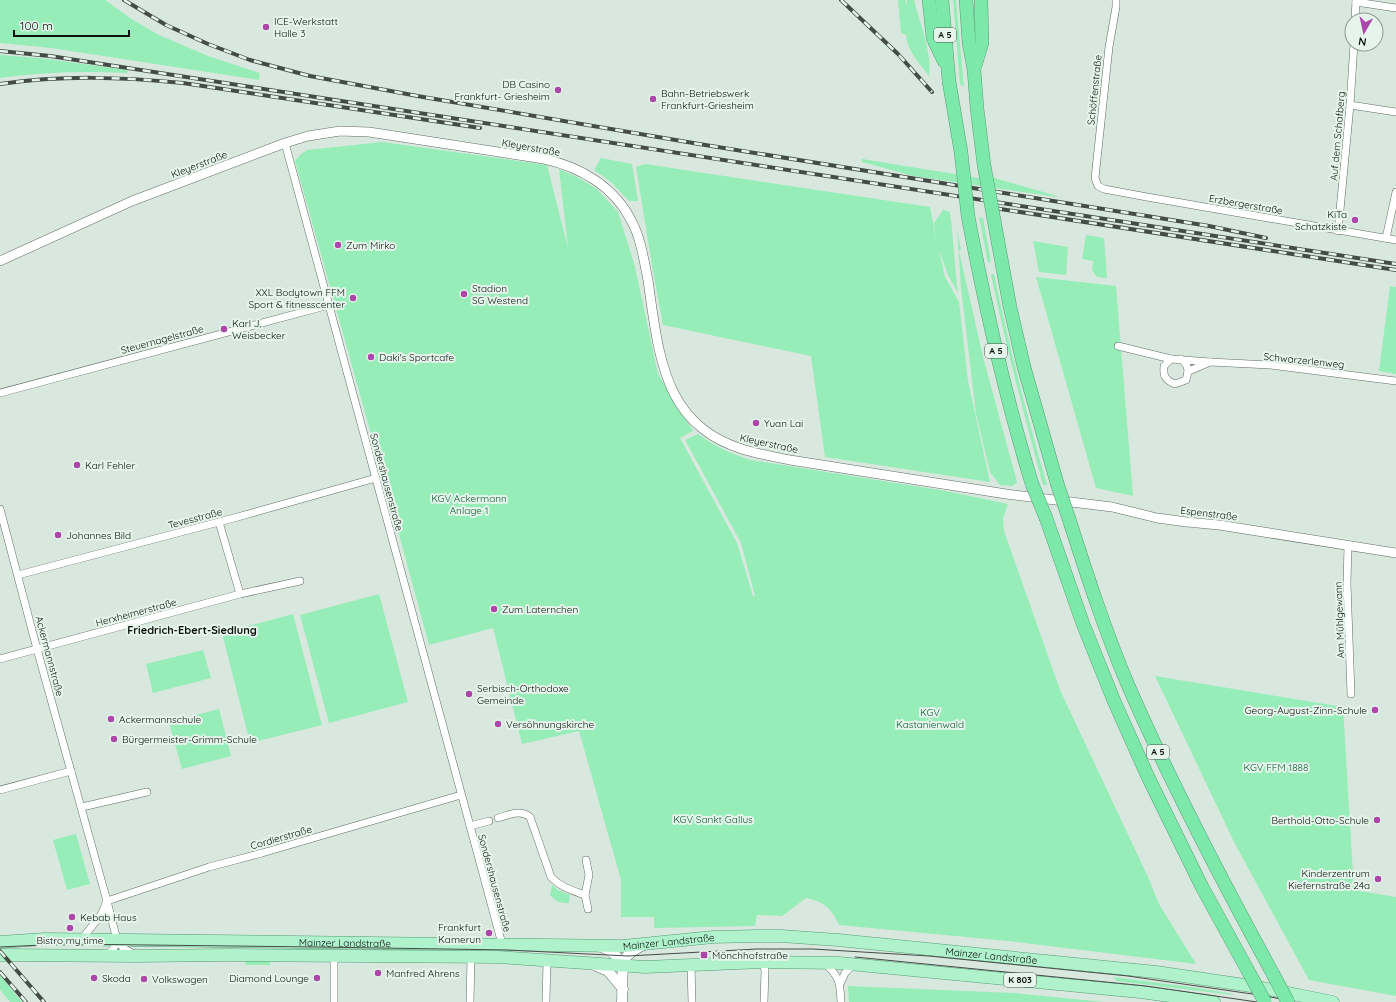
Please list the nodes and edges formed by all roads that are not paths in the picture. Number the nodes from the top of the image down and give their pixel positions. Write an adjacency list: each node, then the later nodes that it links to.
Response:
1 (929, 0): 11 (highway)
2 (942, 0): 11 (highway, A 5)
3 (966, 0): 10 (highway, A 5)
4 (981, 0): 10 (highway)
5 (1116, 0): 15 (street, Schöffenstraße)
6 (1356, 1): 7 (street); 8 (street)
7 (1396, 8)
8 (1355, 12)
9 (1353, 52): 12 (street, Auf dem Schafberg)
10 (974, 70): 82 (highway, A 5, bridge)
11 (948, 75): 81 (highway, A 5, bridge)
12 (1350, 105): 13 (street); 17 (street, Auf dem Schafberg)
13 (1396, 112)
14 (285, 143): 20 (street, Kleyerstraße); 21 (street, Sondershausenstraße); 30 (street, Kleyerstraße)
15 (1096, 183): 17 (street, Erzbergerstraße)
16 (1396, 192): 18 (street)
17 (1338, 231): 18 (street, Erzbergerstraße)
18 (1386, 238): 19 (street, Erzbergerstraße)
19 (1396, 240)
20 (0, 260)
21 (329, 305): 28 (street, Steuernagelstraße); 29 (street, Sondershausenstraße)
22 (1118, 346): 23 (street, Schwarzerlenweg)
23 (1171, 359): 24 (street, Schwarzerlenweg); 26 (street, Schwarzerlenweg)
24 (1181, 360): 25 (street, Schwarzerlenweg); 26 (street)
25 (1210, 362): 26 (street, Schwarzerlenweg); 27 (street, Schwarzerlenweg)
26 (1189, 371)
27 (1396, 381)
28 (0, 393)
29 (376, 478): 32 (street, Tevesstraße); 44 (street, Sondershausenstraße)
30 (1019, 496): 33 (street, Espenstraße)
31 (0, 508): 35 (street, Ackermannstraße)
32 (219, 522): 35 (street, Tevesstraße); 37 (street)
33 (1348, 545): 34 (street, Espenstraße); 40 (street, Am Mühlgewann)
34 (1396, 553)
35 (18, 575): 38 (street, Ackermannstraße)
36 (300, 581): 37 (street, Herxheimerstraße)
37 (240, 594): 38 (street, Herxheimerstraße)
38 (37, 650): 39 (street, Herxheimerstraße); 41 (street, Ackermannstraße)
39 (0, 659)
40 (1351, 694)
41 (71, 770): 42 (street); 45 (street, Ackermannstraße)
42 (0, 790)
43 (147, 792): 45 (street)
44 (461, 795): 48 (street, Sondershausenstraße); 51 (street, Cordierstraße)
45 (82, 808): 51 (street, Ackermannstraße)
46 (498, 818): 50 (street)
47 (489, 821): 48 (street, Sondershausenstraße)
48 (470, 826): 56 (street, Sondershausenstraße)
49 (586, 860): 50 (street)
50 (585, 895): 52 (street)
51 (107, 901): 53 (street); 54 (street, Ackermannstraße)
52 (588, 909)
53 (81, 940): 54 (main road, Mainzer Landstraße); 55 (main road, Mainzer Landstraße)
54 (117, 940): 56 (main road, Mainzer Landstraße); 60 (street); 61 (street)
55 (0, 942)
56 (502, 944): 58 (main road, Mainzer Landstraße)
57 (646, 944): 58 (main road, Mainzer Landstraße); 70 (main road); 83 (main road, Mainzer Landstraße / K 803)
58 (597, 946): 70 (main road)
59 (0, 955): 60 (main road, Mainzer Landstraße)
60 (105, 956): 61 (main road, Mainzer Landstraße)
61 (138, 956): 62 (main road, Mainzer Landstraße)
62 (334, 956): 63 (main road, Mainzer Landstraße); 73 (street)
63 (471, 957): 64 (main road, Mainzer Landstraße); 74 (street)
64 (547, 960): 67 (main road, Mainzer Landstraße); 75 (street)
65 (762, 962): 66 (main road, Mainzer Landstraße); 69 (main road, Mainzer Landstraße); 78 (street)
66 (825, 963): 68 (main road, Mainzer Landstraße / K 803); 71 (street)
67 (590, 964): 70 (main road, Mainzer Landstraße); 72 (main road)
68 (854, 964): 71 (street); 80 (main road, Mainzer Landstraße / K 803)
69 (692, 965): 70 (main road, Mainzer Landstraße); 77 (street)
70 (623, 966): 72 (main road)
71 (840, 984): 79 (street)
72 (622, 989): 76 (main road)
73 (334, 1002)
74 (470, 1002)
75 (546, 1002)
76 (622, 1002)
77 (692, 1002)
78 (764, 1002)
79 (841, 1002)
80 (1214, 1002)
81 (1265, 1002)
82 (1288, 1002)
83 (1333, 1002)

